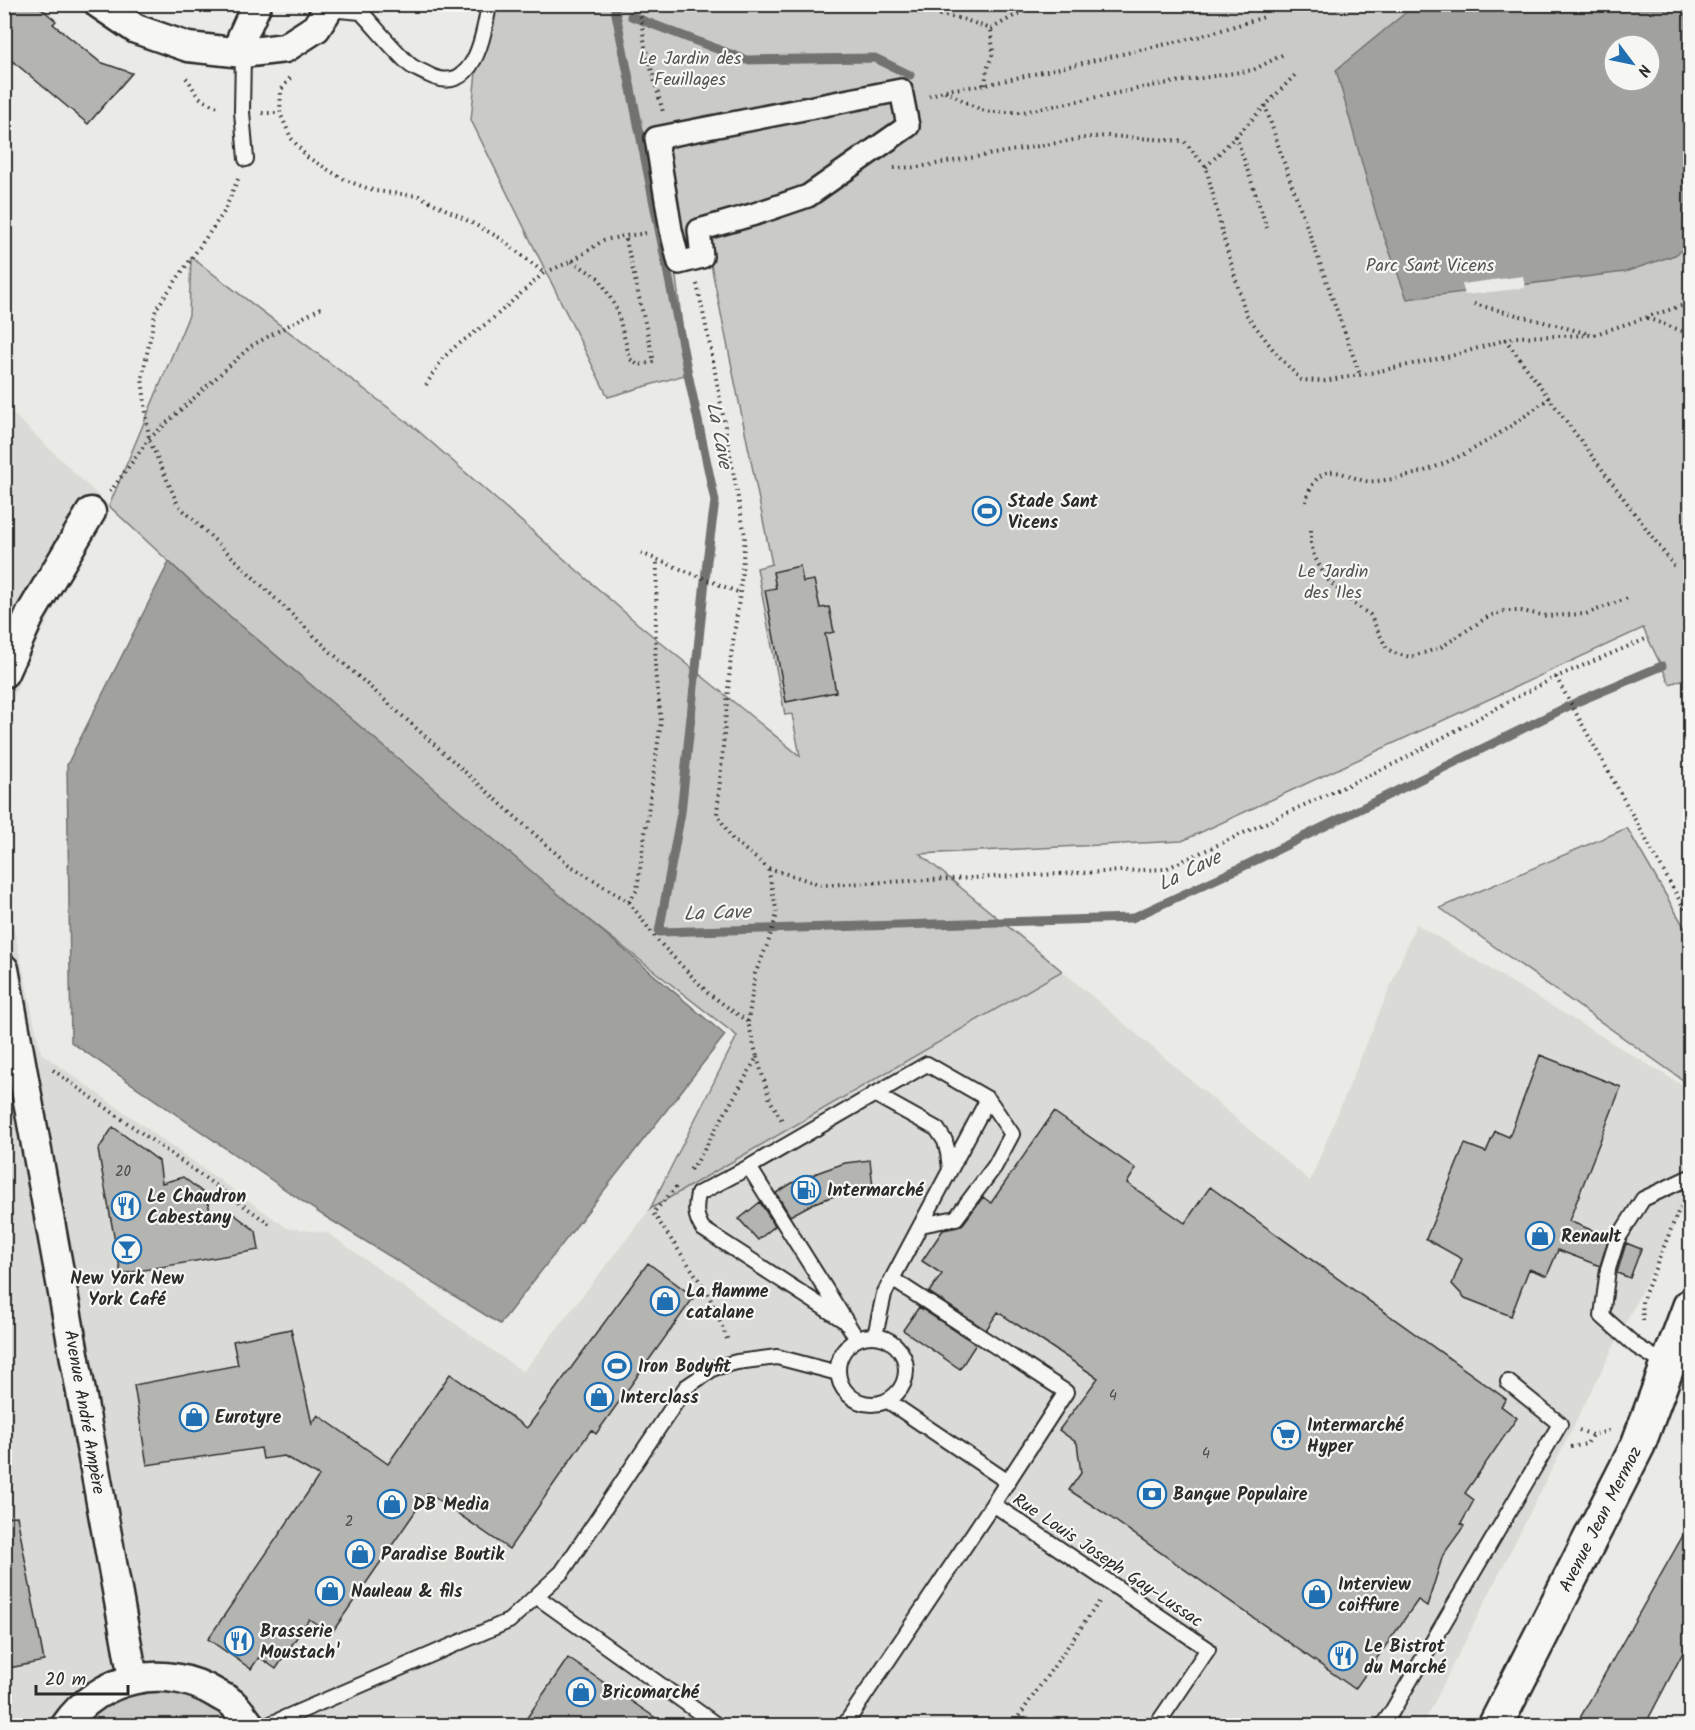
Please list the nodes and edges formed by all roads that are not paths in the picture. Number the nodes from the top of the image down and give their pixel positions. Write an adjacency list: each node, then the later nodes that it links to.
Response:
1 (99, 4): 5 (street)
2 (257, 4): 5 (street)
3 (489, 4): 4 (lane)
4 (329, 7): 5 (street)
5 (243, 53): 6 (lane)
6 (246, 159)
7 (691, 260): 7 (street)
8 (91, 512): 9 (street)
9 (4, 673)
10 (4, 969): 29 (street, Avenue André Ampère)
11 (874, 1094): 12 (lane); 13 (lane); 14 (lane)
12 (988, 1099): 14 (lane); 16 (lane)
13 (748, 1167): 19 (lane); 19 (lane)
14 (950, 1171): 16 (lane)
15 (1690, 1177): 22 (lane)
16 (921, 1225): 17 (lane)
17 (892, 1279): 20 (lane); 26 (lane)
18 (1690, 1306): 22 (street, Avenue Jean Mermoz)
19 (847, 1323): 21 (lane)
20 (875, 1336): 21 (lane); 25 (lane)
21 (858, 1339): 23 (lane)
22 (1668, 1366): 37 (street, Avenue Jean Mermoz)
23 (838, 1373): 25 (lane); 28 (lane)
24 (1509, 1382): 36 (lane)
25 (888, 1401): 26 (lane, Rue Louis Joseph Gay-Lussac)
26 (1008, 1482): 27 (lane, Rue Louis Joseph Gay-Lussac)
27 (993, 1504): 34 (lane); 35 (lane, Rue Louis Joseph Gay-Lussac)
28 (536, 1596): 32 (lane); 33 (lane)
29 (133, 1678): 30 (street); 31 (street)
30 (65, 1725)
31 (251, 1725)
32 (266, 1725)
33 (718, 1725)
34 (843, 1725)
35 (1156, 1725)
36 (1382, 1725)
37 (1496, 1725)

